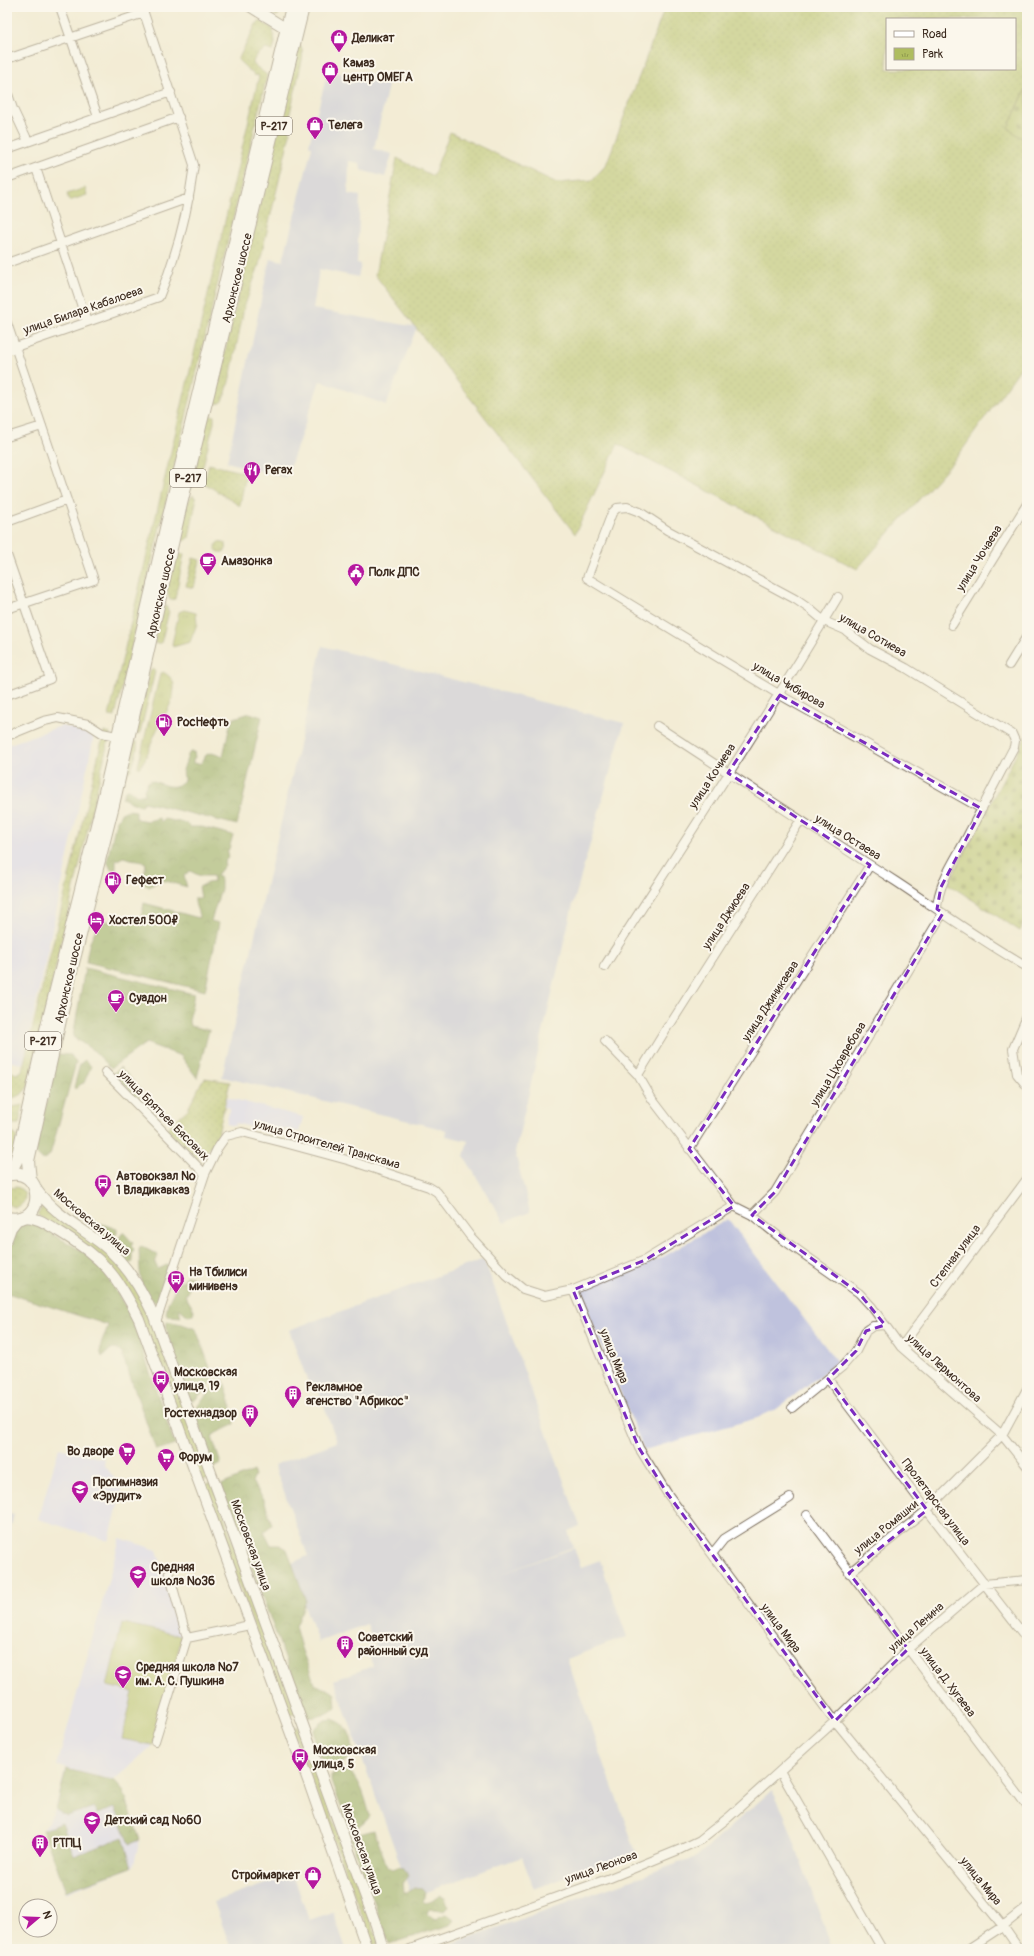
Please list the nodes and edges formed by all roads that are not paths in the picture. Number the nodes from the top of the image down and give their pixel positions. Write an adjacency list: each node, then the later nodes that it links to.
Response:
1 (60, 7): 7 (street)
2 (251, 7): 6 (main road)
3 (292, 7): 6 (highway, Архонское шоссе / Р-217)
4 (303, 7): 6 (highway, Архонское шоссе / Р-217)
5 (144, 10): 7 (street); 10 (street)
6 (292, 32): 41 (highway, Архонское шоссе / Р-217)
7 (70, 38): 8 (street); 11 (street)
8 (7, 59)
9 (7, 91): 13 (street)
10 (171, 92): 11 (street); 12 (street)
11 (98, 117): 13 (street)
12 (179, 117): 15 (street); 17 (street)
13 (28, 141): 14 (street)
14 (7, 149)
15 (36, 168): 16 (street); 18 (street)
16 (7, 178)
17 (189, 198): 18 (street); 20 (street, улица Билара Кабалоева)
18 (61, 244): 19 (street); 20 (street)
19 (7, 263)
20 (88, 322): 22 (street, улица Билара Кабалоева)
21 (7, 323): 22 (street, улица Билара Кабалоева)
22 (11, 348): 23 (street, улица Билара Кабалоева)
23 (42, 426): 24 (street); 25 (street, улица Билара Кабалоева)
24 (7, 437)
25 (67, 500): 27 (street); 31 (street, улица Билара Кабалоева)
26 (1027, 504): 34 (street, улица Чочаева)
27 (7, 522)
28 (7, 555): 31 (street)
29 (587, 578): 33 (street, улица Сотиева); 38 (street, улица Чибирова)
30 (838, 597): 33 (street, улица Кочиева)
31 (24, 603): 32 (street, улица Билара Кабалоева); 37 (street)
32 (7, 609)
33 (824, 621): 38 (street, улица Кочиева); 43 (street, улица Сотиева)
34 (952, 625)
35 (1027, 636): 36 (street)
36 (1009, 665)
37 (7, 695)
38 (780, 695): 42 (street, улица Кочиева); 43 (street, улица Чибирова)
39 (657, 726): 42 (street, улица Остаева)
40 (7, 736): 41 (street)
41 (122, 737): 55 (highway, Архонское шоссе / Р-217); 58 (highway, Архонское шоссе / Р-217)
42 (728, 773): 44 (street, улица Остаева); 47 (street, улица Кочиева)
43 (982, 809): 46 (street, улица Сотиева)
44 (800, 821): 45 (street, улица Остаева); 52 (street, улица Джиоева)
45 (870, 866): 46 (street, улица Остаева); 54 (street, улица Джиникаева)
46 (940, 911): 48 (street, улица Остаева); 60 (street, улица Цховребова)
47 (604, 967)
48 (1027, 967)
49 (1027, 1016): 53 (street)
50 (605, 1041): 52 (street)
51 (105, 1072): 56 (street, улица Брятьев Бясовых)
52 (638, 1075): 54 (street)
53 (1027, 1086)
54 (689, 1149): 59 (street)
55 (8, 1174): 58 (highway)
56 (205, 1174): 63 (street, улица Строителей Транскама); 64 (street, улица Строителей Транскама)
57 (1026, 1183): 66 (street, Степная улица)
58 (33, 1185): 61 (highway, Архонское шоссе); 64 (main road, Московская улица)
59 (734, 1206): 60 (street); 63 (street)
60 (752, 1215): 65 (street, улица Лермонтова)
61 (17, 1218): 62 (main road); 80 (main road, Московская улица)
62 (7, 1239)
63 (573, 1290): 75 (street, улица Мира)
64 (156, 1322): 91 (main road, Московская улица)
65 (885, 1325): 66 (street, улица Лермонтова); 67 (street)
66 (902, 1347): 70 (street, улица Лермонтова)
67 (828, 1379): 69 (street); 73 (street, Пролетарская улица)
68 (1027, 1389): 70 (street, улица Ромашки)
69 (792, 1408)
70 (1002, 1435): 71 (street, улица Лермонтова); 73 (street, улица Ромашки)
71 (1027, 1466)
72 (790, 1498): 75 (street)
73 (927, 1510): 77 (street, улица Ромашки); 79 (street, Пролетарская улица)
74 (807, 1515): 77 (street, улица Д. Хугаева)
75 (712, 1554): 84 (street, улица Мира)
76 (169, 1573): 81 (street)
77 (849, 1573): 83 (street, улица Д. Хугаева)
78 (1027, 1580): 79 (street)
79 (984, 1584): 82 (street, Пролетарская улица); 83 (street, улица Ленина)
80 (250, 1625): 81 (street); 90 (main road, Московская улица)
81 (187, 1638): 85 (street)
82 (1027, 1639)
83 (908, 1649): 84 (street, улица Ленина); 87 (street, улица Д. Хугаева)
84 (835, 1721): 86 (street, улица Ленина); 89 (street, улица Мира)
85 (155, 1741)
86 (781, 1770): 92 (street, улица Леонова); 93 (street)
87 (1027, 1806)
88 (1027, 1907): 89 (street)
89 (1002, 1926): 94 (street); 95 (street, улица Мира)
90 (367, 1949)
91 (383, 1949)
92 (410, 1949)
93 (882, 1949)
94 (968, 1949)
95 (1019, 1949)

